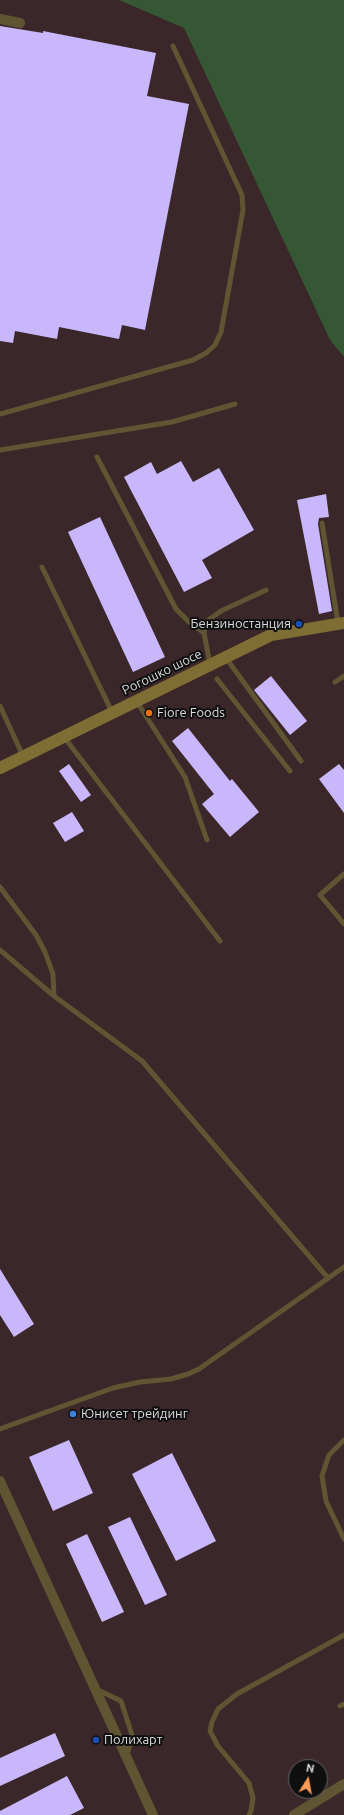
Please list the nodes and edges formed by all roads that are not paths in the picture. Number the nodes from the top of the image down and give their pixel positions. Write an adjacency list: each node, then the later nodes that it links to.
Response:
1 (0, 19): 2 (street)
2 (20, 23)
3 (173, 46): 5 (lane)
4 (235, 404): 6 (lane)
5 (0, 414)
6 (0, 450)
7 (97, 457): 12 (lane)
8 (322, 523): 11 (lane)
9 (42, 566): 20 (lane)
10 (266, 590): 12 (lane)
11 (341, 623): 13 (main road, Рогошко шосе)
12 (204, 633): 14 (lane)
13 (225, 658): 14 (main road, Рогошко шосе); 23 (lane)
14 (210, 665): 18 (main road, Рогошко шосе)
15 (344, 676): 17 (lane)
16 (217, 679): 25 (lane)
17 (335, 682)
18 (136, 701): 20 (main road, Рогошко шосе); 26 (lane)
19 (0, 706): 22 (lane)
20 (112, 712): 21 (main road, Рогошко шосе)
21 (63, 736): 22 (main road, Рогошко шосе); 30 (lane)
22 (23, 756): 24 (main road, Рогошко шосе)
23 (301, 761)
24 (0, 768)
25 (290, 771)
26 (207, 840)
27 (344, 874): 29 (lane)
28 (0, 887): 32 (lane)
29 (344, 924)
30 (220, 942)
31 (0, 950): 32 (lane)
32 (54, 996): 34 (lane)
33 (344, 1267): 34 (lane)
34 (328, 1278): 35 (lane)
35 (0, 1429)
36 (344, 1440): 38 (lane)
37 (1, 1484): 40 (street)
38 (344, 1539)
39 (344, 1635): 44 (lane)
40 (95, 1689): 41 (street); 41 (lane)
41 (127, 1758): 43 (street)
42 (344, 1784): 45 (street)
43 (153, 1815)
44 (249, 1815)
45 (294, 1815)

